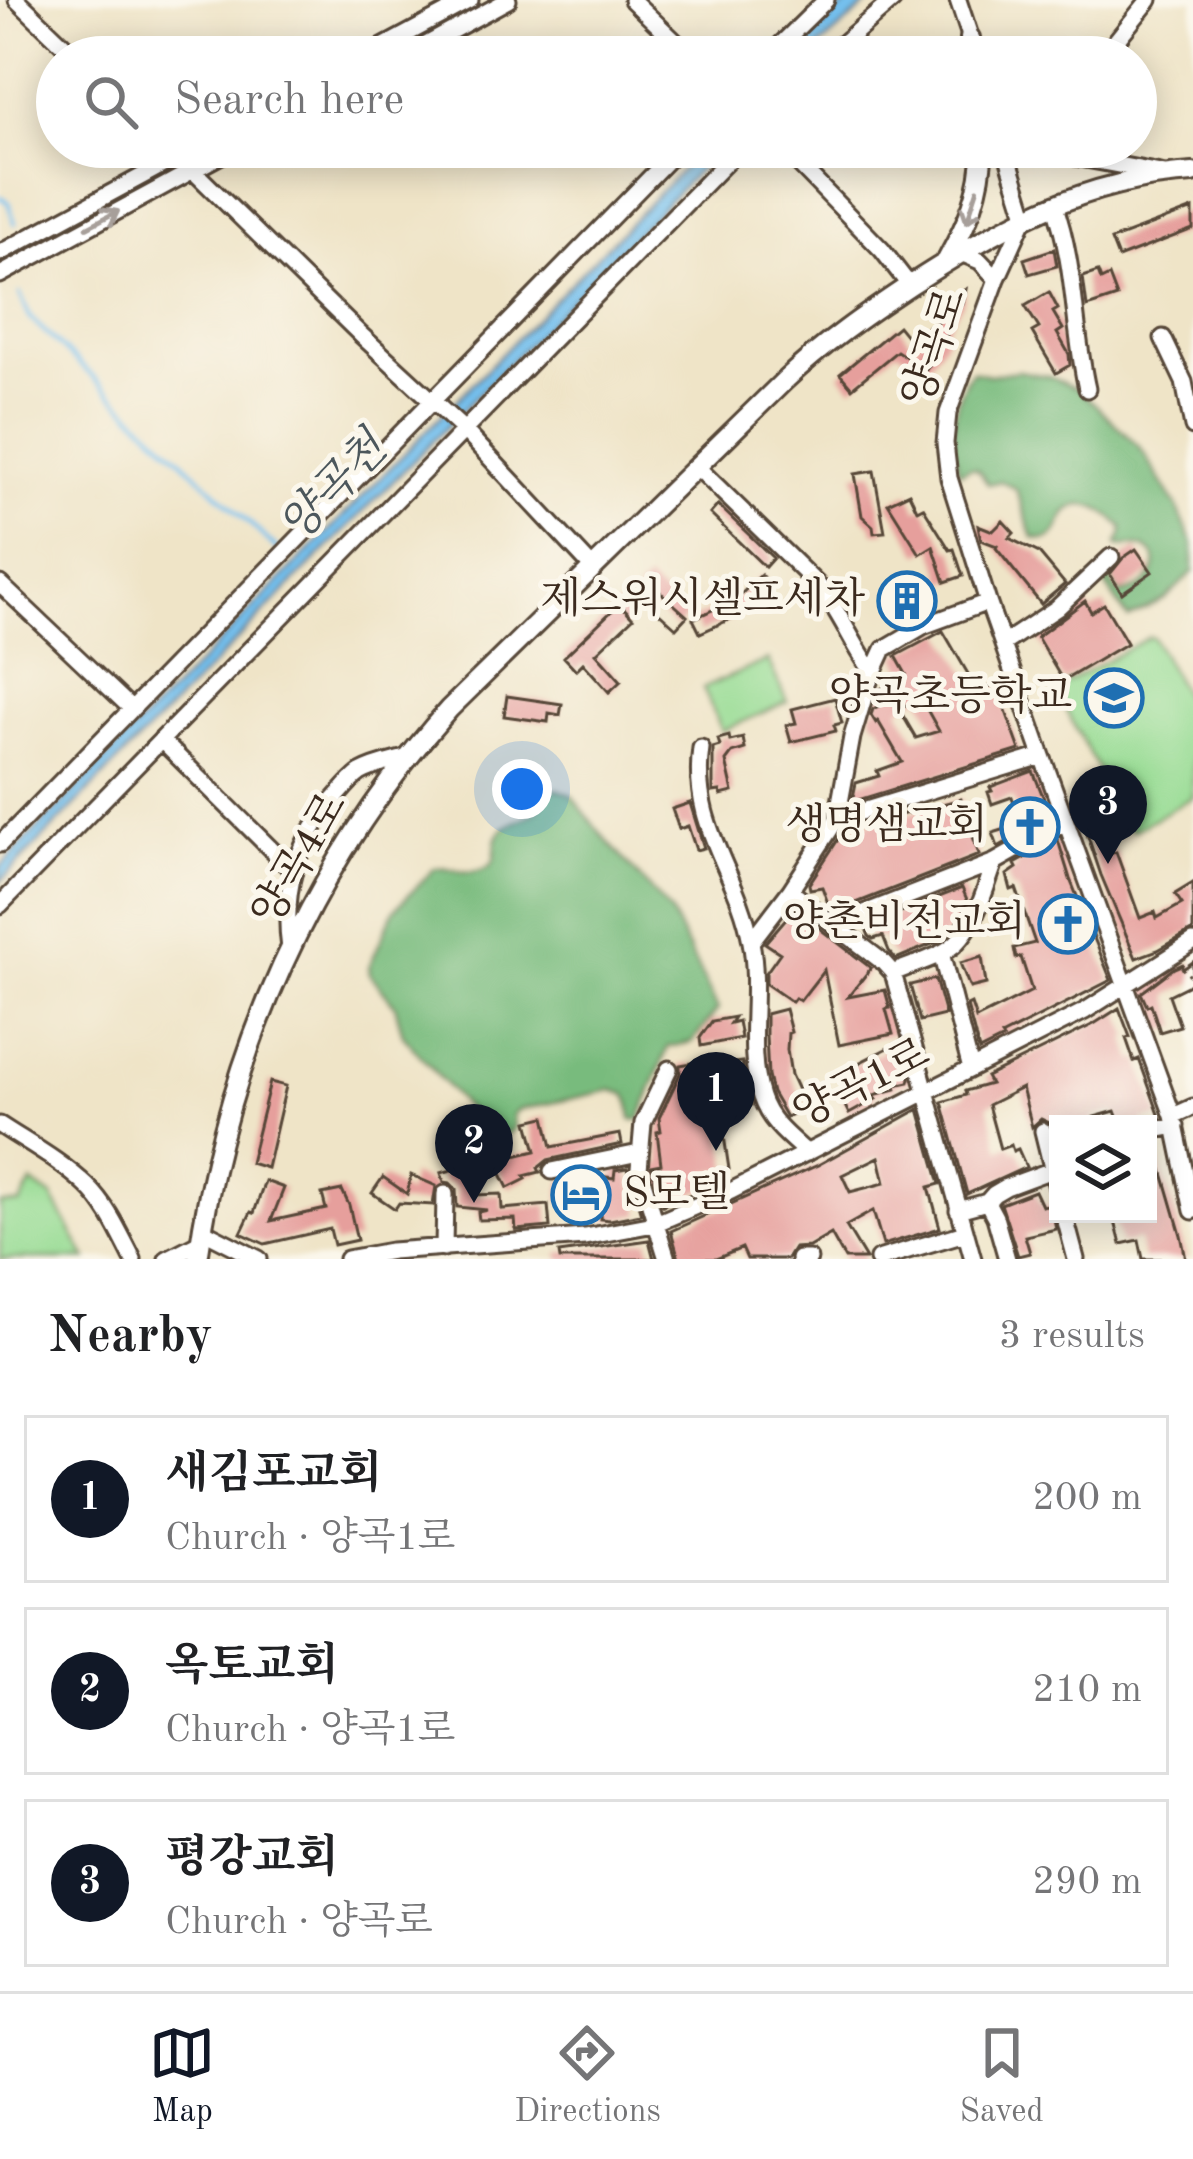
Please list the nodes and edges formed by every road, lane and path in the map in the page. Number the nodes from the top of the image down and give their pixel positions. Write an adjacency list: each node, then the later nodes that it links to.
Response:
1 (17, 0): 9 (street)
2 (470, 0): 10 (street)
3 (508, 0): 11 (street)
4 (632, 0): 12 (street)
5 (826, 0): 13 (street)
6 (893, 0): 14 (street)
7 (958, 0): 15 (street)
8 (1149, 0): 16 (street)
9 (54, 36)
10 (403, 36)
11 (442, 36)
12 (670, 36)
13 (789, 36)
14 (851, 36)
15 (970, 36)
16 (1120, 36)
17 (146, 168): 30 (street)
18 (197, 168): 25 (street)
19 (659, 168): 37 (street)
20 (720, 168): 39 (street)
21 (802, 168): 34 (street)
22 (982, 168): 31 (main road, one-way to 31)
23 (1011, 168): 29 (street)
24 (1133, 168): 27 (street)
25 (193, 170): 32 (street, one-way to 25); 37 (street)
26 (1193, 173): 27 (main road, 양곡4로)
27 (1169, 175): 28 (main road, 양곡4로)
28 (1054, 204): 29 (main road, 양곡4로); 36 (street)
29 (1026, 215): 31 (main road, 양곡4로); 33 (street, 양곡로)
30 (0, 253)
31 (954, 257): 33 (street); 34 (main road, 양곡4로)
32 (0, 275)
33 (998, 279): 44 (street, 양곡로)
34 (910, 286): 40 (main road, 양곡4로)
35 (1163, 338): 38 (street)
36 (1087, 389)
37 (433, 400): 39 (street); 47 (street)
38 (1193, 427)
39 (464, 430): 42 (street); 48 (street)
40 (697, 466): 42 (main road, 양곡4로); 46 (street)
41 (1111, 557): 45 (street)
42 (592, 567): 51 (main road, 양곡4로)
43 (0, 584): 47 (street)
44 (988, 602): 45 (street, 양곡로); 46 (street)
45 (1003, 644): 50 (street, 양곡로)
46 (870, 678): 52 (street)
47 (132, 709): 54 (street)
48 (161, 740): 56 (street, 양곡4로); 58 (street)
49 (701, 748): 60 (street)
50 (1042, 756): 52 (street); 53 (street, 양곡로)
51 (405, 758): 56 (street); 62 (main road, 양곡4로)
52 (837, 818): 57 (street)
53 (1066, 822): 55 (street); 67 (street, 양곡로)
54 (0, 844)
55 (995, 862): 59 (street); 63 (street)
56 (294, 872): 62 (street)
57 (790, 891): 59 (street); 60 (street)
58 (0, 905)
59 (834, 925): 65 (street)
60 (752, 942): 76 (street)
61 (1193, 942): 67 (street, 양곡1로)
62 (290, 949): 86 (main road, 양곡4로)
63 (941, 953): 65 (street); 69 (street, 양곡1로)
64 (1180, 961): 66 (path)
65 (893, 973): 70 (street)
66 (1193, 982)
67 (1126, 987): 69 (street, 양곡1로); 72 (street, 양곡로)
68 (669, 1069): 75 (street)
69 (971, 1069): 70 (street, 양곡1로)
70 (926, 1093): 76 (street, 양곡1로); 81 (street)
71 (1193, 1107): 72 (street)
72 (1174, 1121): 74 (street); 82 (street, 양곡로)
73 (0, 1125): 89 (street)
74 (1157, 1128)
75 (639, 1153): 77 (street); 84 (street)
76 (807, 1154): 84 (street, 양곡1로)
77 (552, 1171)
78 (1049, 1171): 80 (street)
79 (445, 1194): 87 (street)
80 (987, 1202): 81 (street); 98 (street)
81 (958, 1210): 85 (street)
82 (1193, 1211)
83 (1066, 1223): 99 (street)
84 (654, 1224): 87 (street, 양곡1로); 93 (street)
85 (965, 1233): 88 (street); 97 (street)
86 (200, 1244): 90 (street); 91 (street)
87 (444, 1248): 92 (street, 양곡1로)
88 (931, 1251): 96 (street)
89 (134, 1259)
90 (167, 1259)
91 (259, 1259)
92 (347, 1259)
93 (667, 1259)
94 (799, 1259): 95 (street)
95 (809, 1259)
96 (878, 1259)
97 (973, 1259)
98 (1007, 1259)
99 (1076, 1259)

